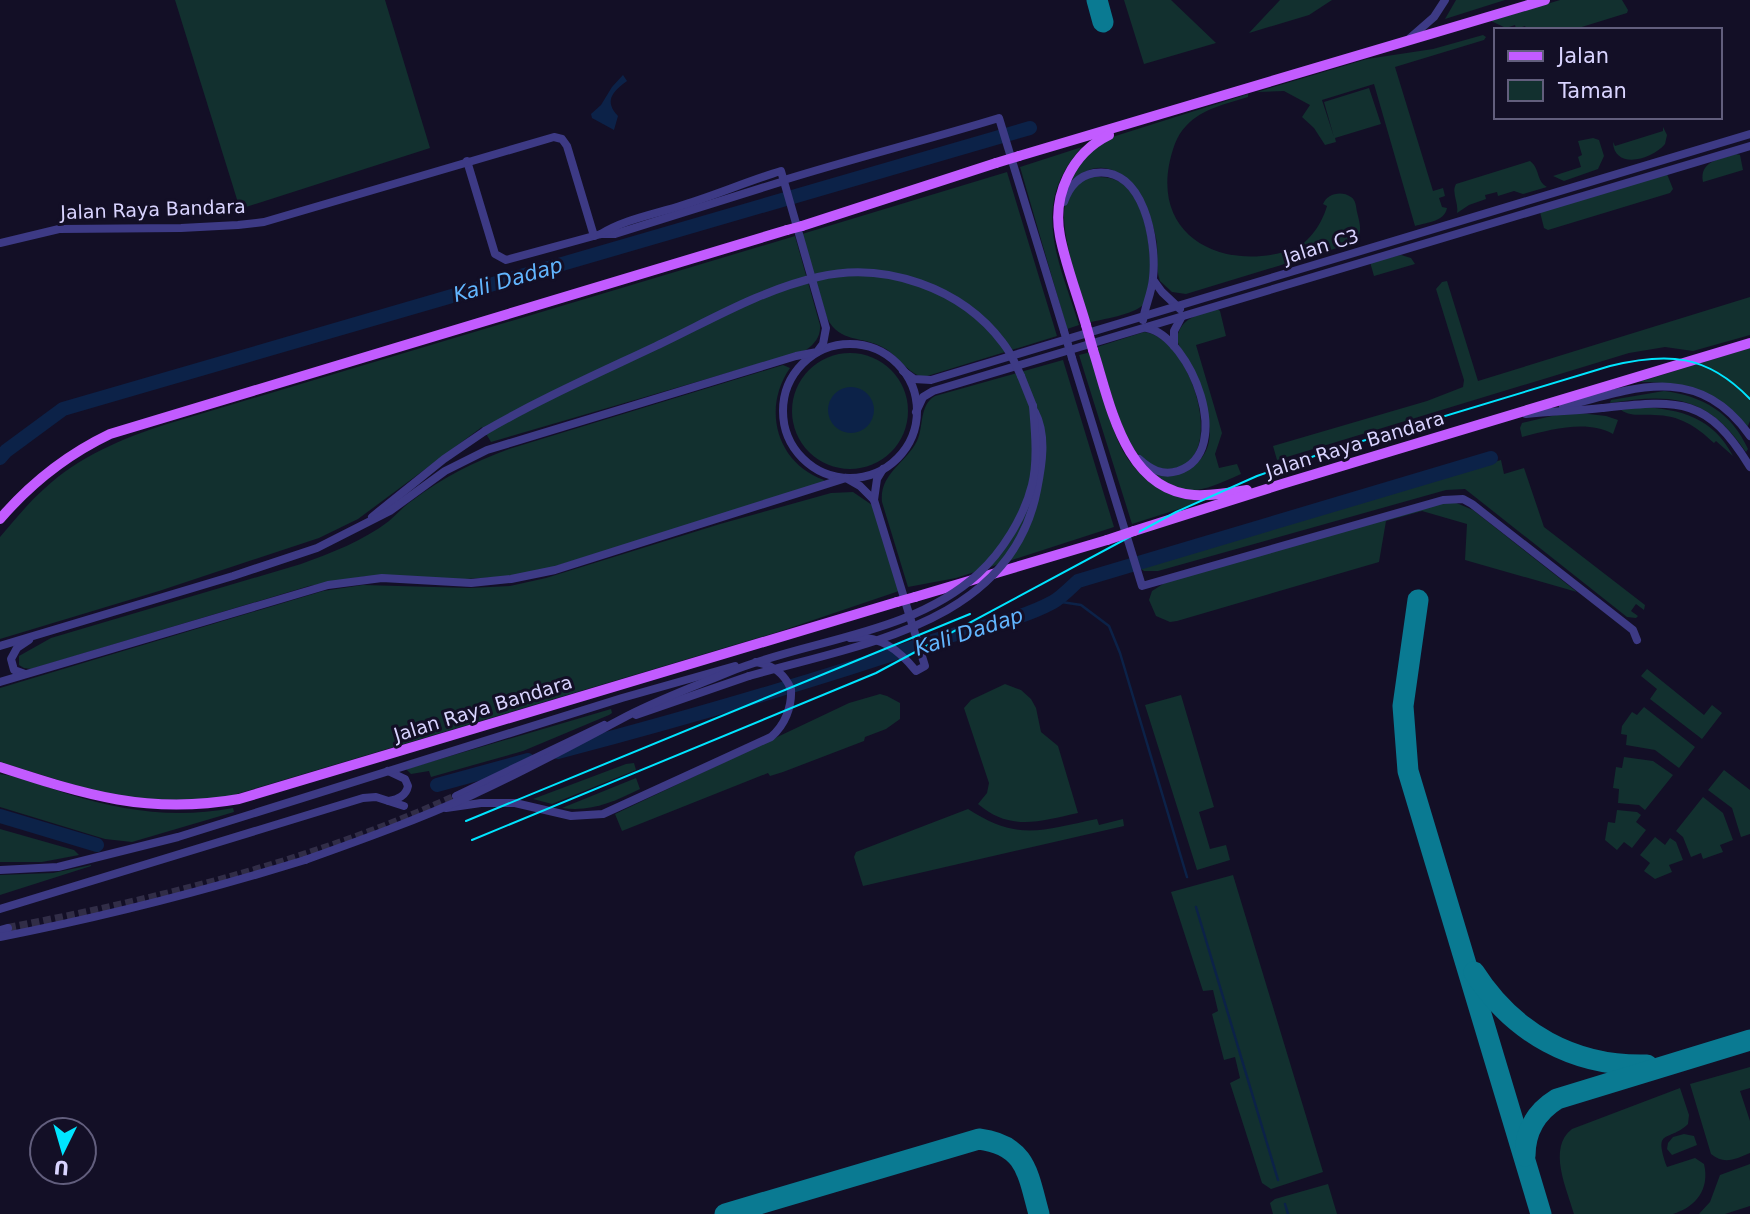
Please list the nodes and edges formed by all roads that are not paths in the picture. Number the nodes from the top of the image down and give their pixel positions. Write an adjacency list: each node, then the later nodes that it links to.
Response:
1 (1446, 0): 4 (street)
2 (1545, 0): 3 (main road)
3 (1536, 2): 4 (main road)
4 (1405, 42): 5 (main road)
5 (1145, 120): 12 (main road); 35 (main road, bridge)
6 (1750, 134): 14 (street, Jalan C3)
7 (1750, 146): 15 (street, Jalan C3)
8 (467, 161): 10 (street, Jalan Raya Bandara); 10 (street); 11 (street, Jalan Raya Bandara)
9 (783, 177): 10 (street); 17 (street); 38 (street, bridge)
10 (597, 235)
11 (0, 243)
12 (1066, 257): 13 (street); 28 (main road, bridge)
13 (1153, 278): 14 (street); 16 (street)
14 (1179, 306): 15 (street); 16 (street, Jalan C3)
15 (1182, 316): 18 (street, Jalan C3); 21 (street)
16 (1143, 317): 18 (street); 23 (street, Jalan C3)
17 (826, 328): 20 (street); 22 (street)
18 (1146, 328): 21 (street); 25 (street, Jalan C3)
19 (1750, 343): 27 (main road, Jalan Raya Bandara)
20 (845, 344): 22 (street); 23 (street)
21 (1175, 349): 28 (street)
22 (817, 352): 32 (street); 36 (street)
23 (903, 371): 25 (street)
24 (1032, 406): 36 (street, bridge); 45 (street, bridge); 51 (street, bridge)
25 (916, 412): 31 (street)
26 (1547, 412): 27 (street); 29 (street); 30 (street)
27 (1509, 415): 33 (main road, Jalan Raya Bandara)
28 (1118, 427): 33 (main road)
29 (1750, 436)
30 (1750, 467)
31 (883, 469): 32 (street); 34 (street)
32 (846, 478): 34 (street); 41 (street)
33 (1283, 484): 43 (main road, Jalan Raya Bandara, bridge)
34 (874, 500): 40 (street, Jalan Raya Bandara)
35 (0, 519)
36 (359, 528): 37 (street)
37 (47, 632): 39 (street); 41 (street)
38 (1637, 640)
39 (0, 646)
40 (753, 662): 44 (street, Jalan Raya Bandara); 48 (street)
41 (33, 673): 42 (street)
42 (0, 682)
43 (0, 768)
44 (386, 771): 46 (street); 49 (street, Jalan Raya Bandara)
45 (456, 796)
46 (389, 801): 47 (street); 50 (street)
47 (404, 806)
48 (424, 811)
49 (0, 870)
50 (0, 909)
51 (0, 937)

